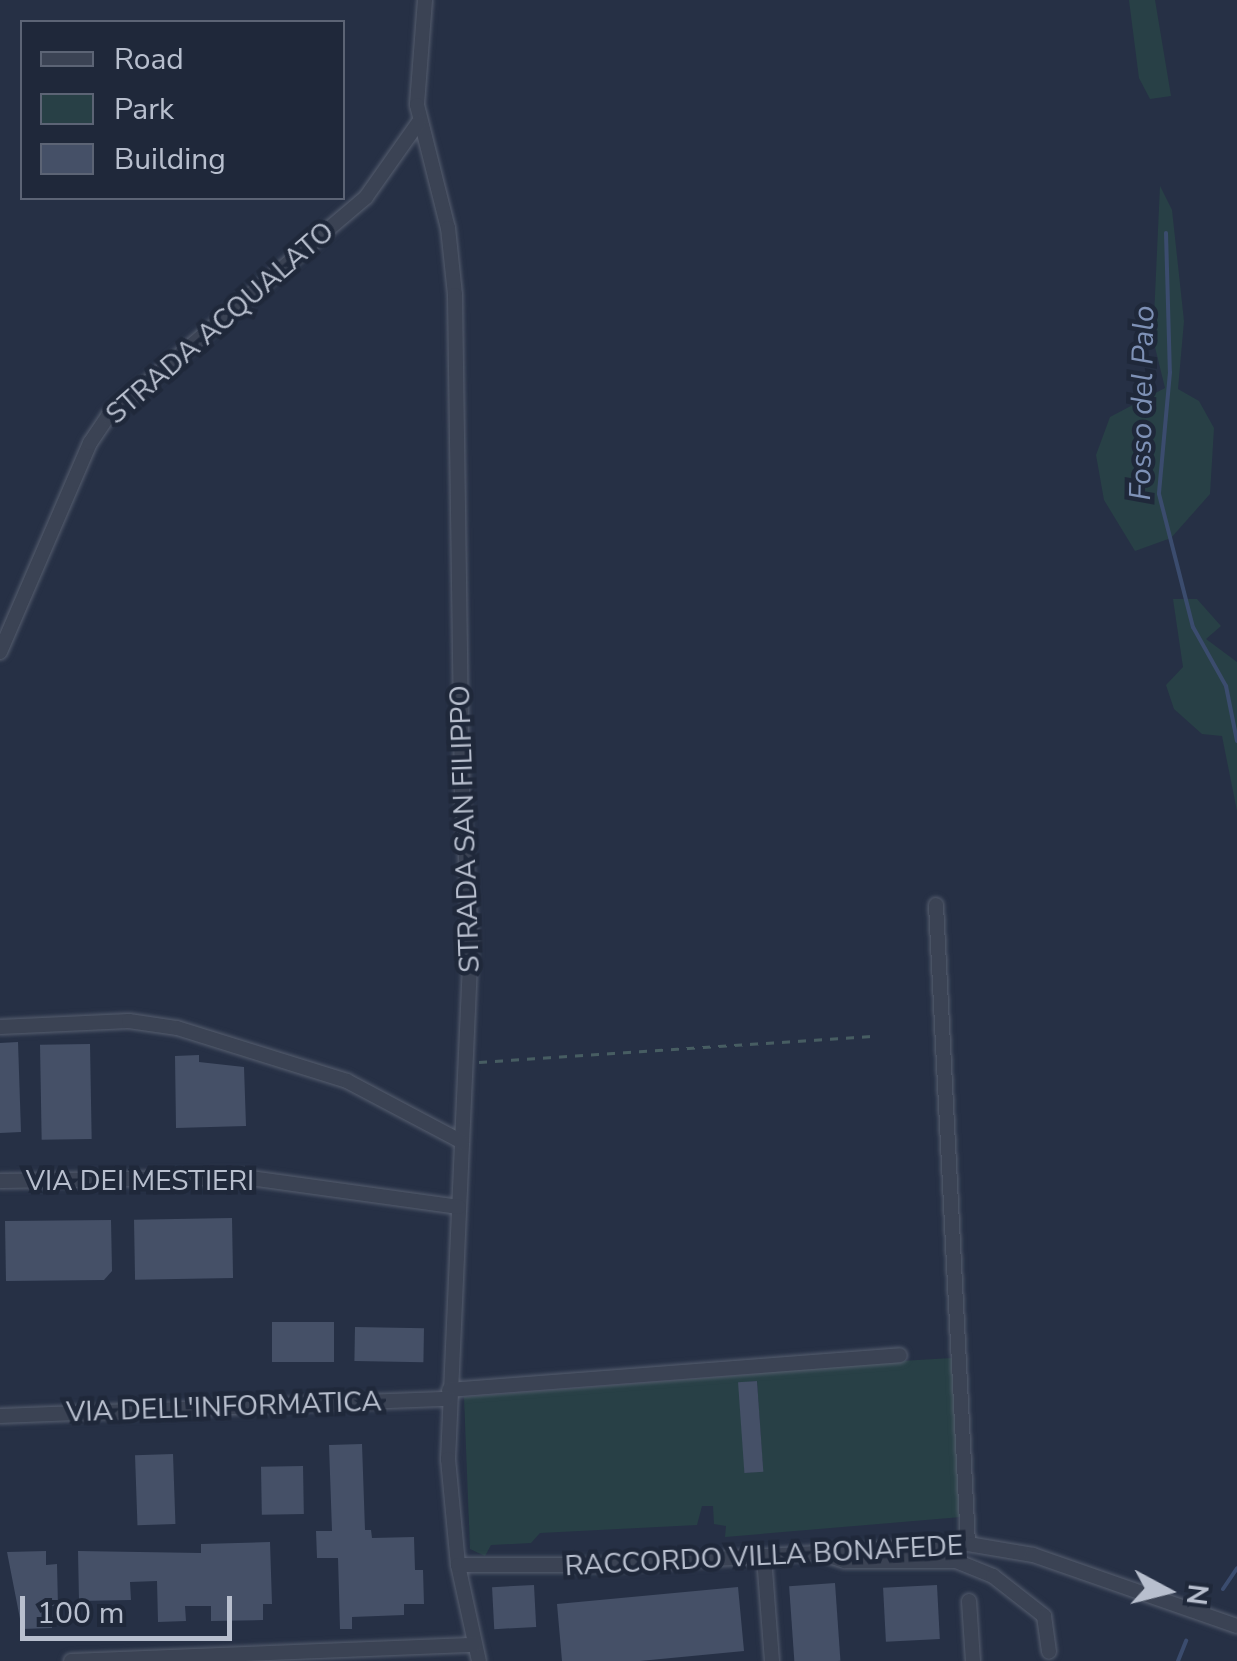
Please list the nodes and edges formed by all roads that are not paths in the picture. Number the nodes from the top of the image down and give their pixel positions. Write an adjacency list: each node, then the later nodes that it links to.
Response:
1 (425, 0): 2 (street, STRADA SAN FILIPPO)
2 (419, 122): 3 (street, STRADA ACQUALATO); 6 (street, STRADA SAN FILIPPO)
3 (0, 652)
4 (936, 905): 12 (street)
5 (0, 1026): 6 (street)
6 (462, 1142): 8 (street, STRADA SAN FILIPPO)
7 (0, 1182): 8 (street, VIA DEI MESTIERI)
8 (459, 1206): 10 (street, STRADA SAN FILIPPO)
9 (900, 1356): 10 (street, VIA DELL'INFORMATICA)
10 (448, 1394): 11 (street, VIA DELL'INFORMATICA); 15 (street, STRADA SAN FILIPPO)
11 (0, 1416)
12 (968, 1544): 13 (street, RACCORDO VILLA BONAFEDE); 17 (street, RACCORDO VILLA BONAFEDE)
13 (818, 1552): 14 (street, RACCORDO VILLA BONAFEDE); 19 (street)
14 (764, 1557): 15 (street, RACCORDO VILLA BONAFEDE); 23 (street)
15 (458, 1565): 18 (street, STRADA SAN FILIPPO)
16 (968, 1601): 24 (street)
17 (1237, 1626)
18 (475, 1645): 20 (street); 22 (street, STRADA SAN FILIPPO)
19 (1049, 1652)
20 (173, 1659): 21 (street)
21 (71, 1661)
22 (478, 1661)
23 (772, 1661)
24 (973, 1661)

